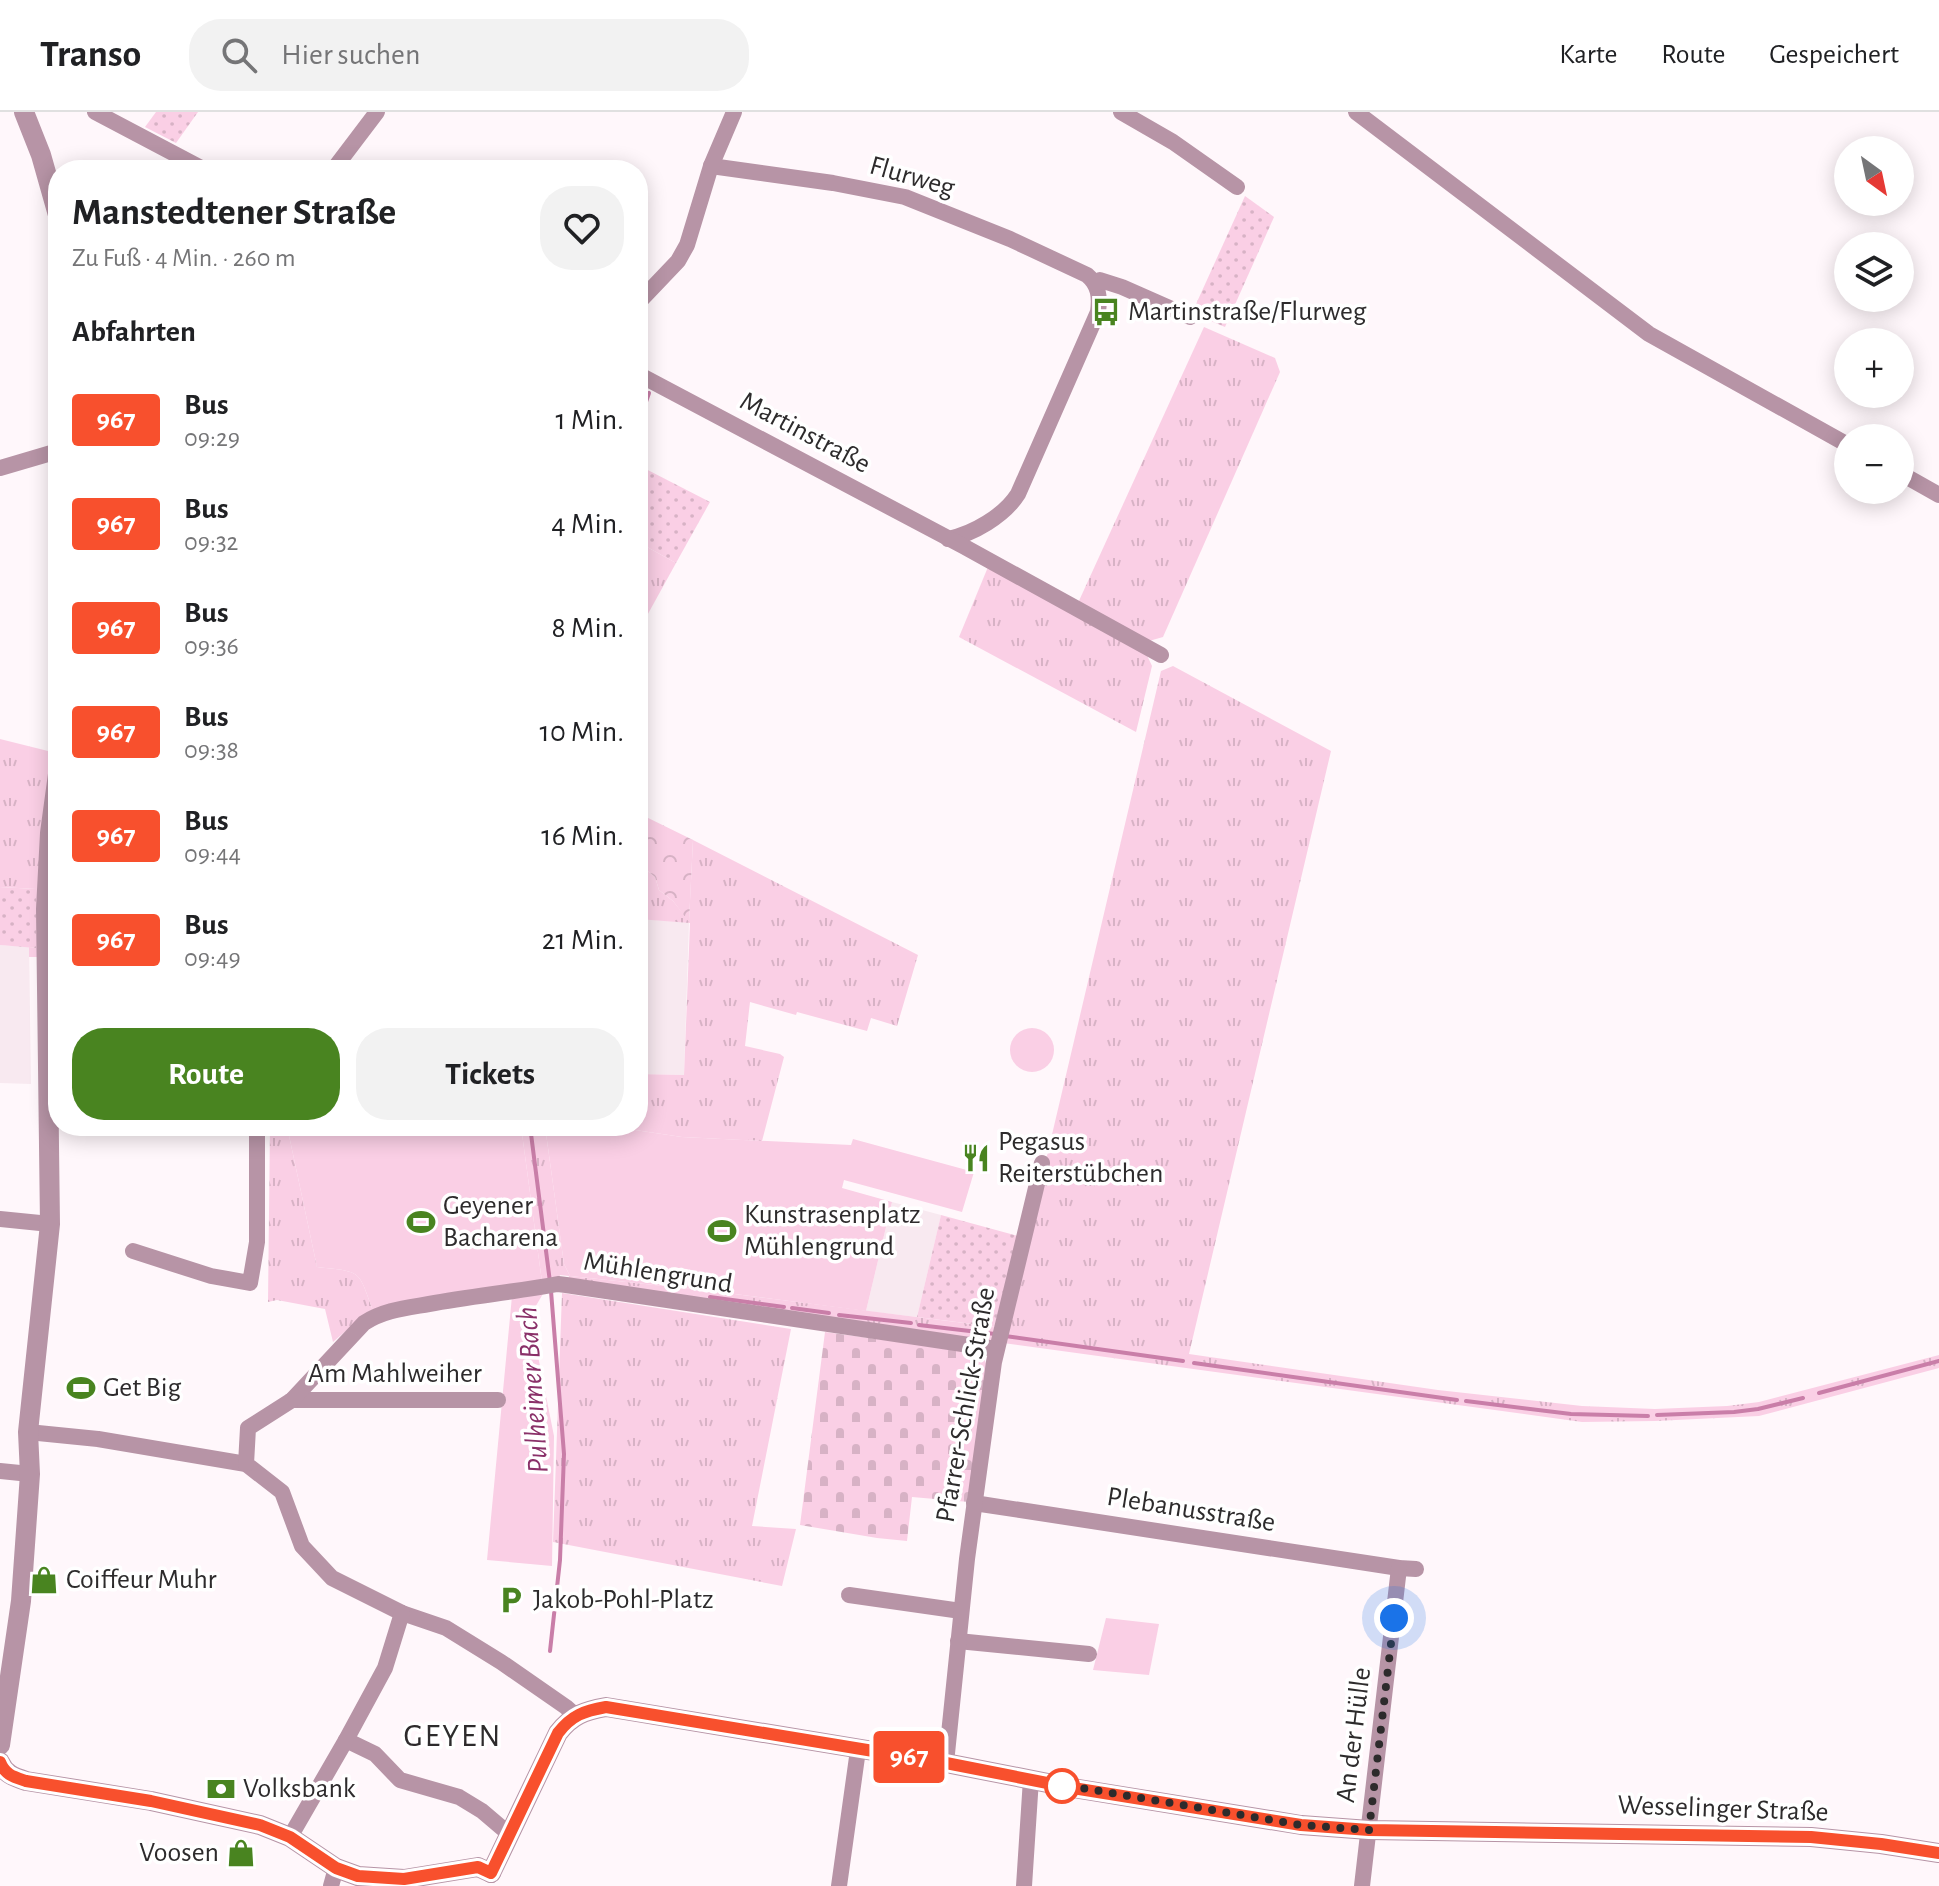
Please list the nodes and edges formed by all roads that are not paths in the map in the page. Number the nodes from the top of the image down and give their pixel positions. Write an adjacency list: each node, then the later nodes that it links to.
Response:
1 (24, 112): 10 (street)
2 (95, 112): 7 (street)
3 (377, 112): 8 (street)
4 (734, 112): 9 (street)
5 (1121, 112): 11 (street)
6 (1356, 112): 16 (street)
7 (186, 160)
8 (341, 160)
9 (711, 166): 12 (street, Flurweg); 13 (street)
10 (48, 178)
11 (1237, 187)
12 (1091, 279): 14 (street, Flurweg); 21 (street)
13 (648, 292)
14 (1190, 317)
15 (648, 379): 21 (street, Martinstraße)
16 (1834, 437)
17 (48, 454): 18 (street)
18 (0, 468)
19 (1914, 481): 20 (street)
20 (1939, 495)
21 (955, 542): 22 (street, Martinstraße)
22 (1161, 655)
23 (48, 871): 24 (street)
24 (48, 1066)
25 (49, 1136): 29 (street)
26 (257, 1136): 30 (street)
27 (1042, 1163): 31 (street, Pfarrer-Schlick-Straße)
28 (0, 1219): 29 (street)
29 (50, 1224): 34 (street)
30 (133, 1251)
31 (996, 1349): 32 (street, Mühlengrund); 38 (street, Pfarrer-Schlick-Straße)
32 (292, 1400): 33 (street, Am Mahlweiher); 35 (street, Mühlengrund)
33 (498, 1400)
34 (28, 1432): 35 (street); 37 (street)
35 (246, 1464): 42 (street)
36 (0, 1471): 37 (street)
37 (30, 1474): 47 (street)
38 (974, 1503): 39 (street, Plebanusstraße); 41 (street, Pfarrer-Schlick-Straße)
39 (1408, 1569): 52 (street, An der Hülle)
40 (849, 1595): 41 (street)
41 (961, 1611): 43 (street, Pfarrer-Schlick-Straße)
42 (402, 1613): 45 (street); 46 (street)
43 (958, 1641): 44 (street); 49 (street, Pfarrer-Schlick-Straße)
44 (1089, 1654)
45 (576, 1716): 48 (street, Wesselinger Straße); 53 (street)
46 (346, 1740): 53 (street); 54 (street)
47 (0, 1745)
48 (858, 1750): 49 (street, Wesselinger Straße); 58 (street)
49 (946, 1763): 51 (street, Wesselinger Straße)
50 (1, 1768): 54 (street)
51 (1031, 1779): 52 (street, Wesselinger Straße); 59 (street)
52 (1369, 1830): 55 (street, Wesselinger Straße); 60 (street, An der Hülle)
53 (511, 1832): 57 (street)
54 (290, 1837): 56 (street)
55 (1939, 1853)
56 (334, 1877): 57 (street)
57 (494, 1879)
58 (839, 1886)
59 (1024, 1886)
60 (1362, 1886)

